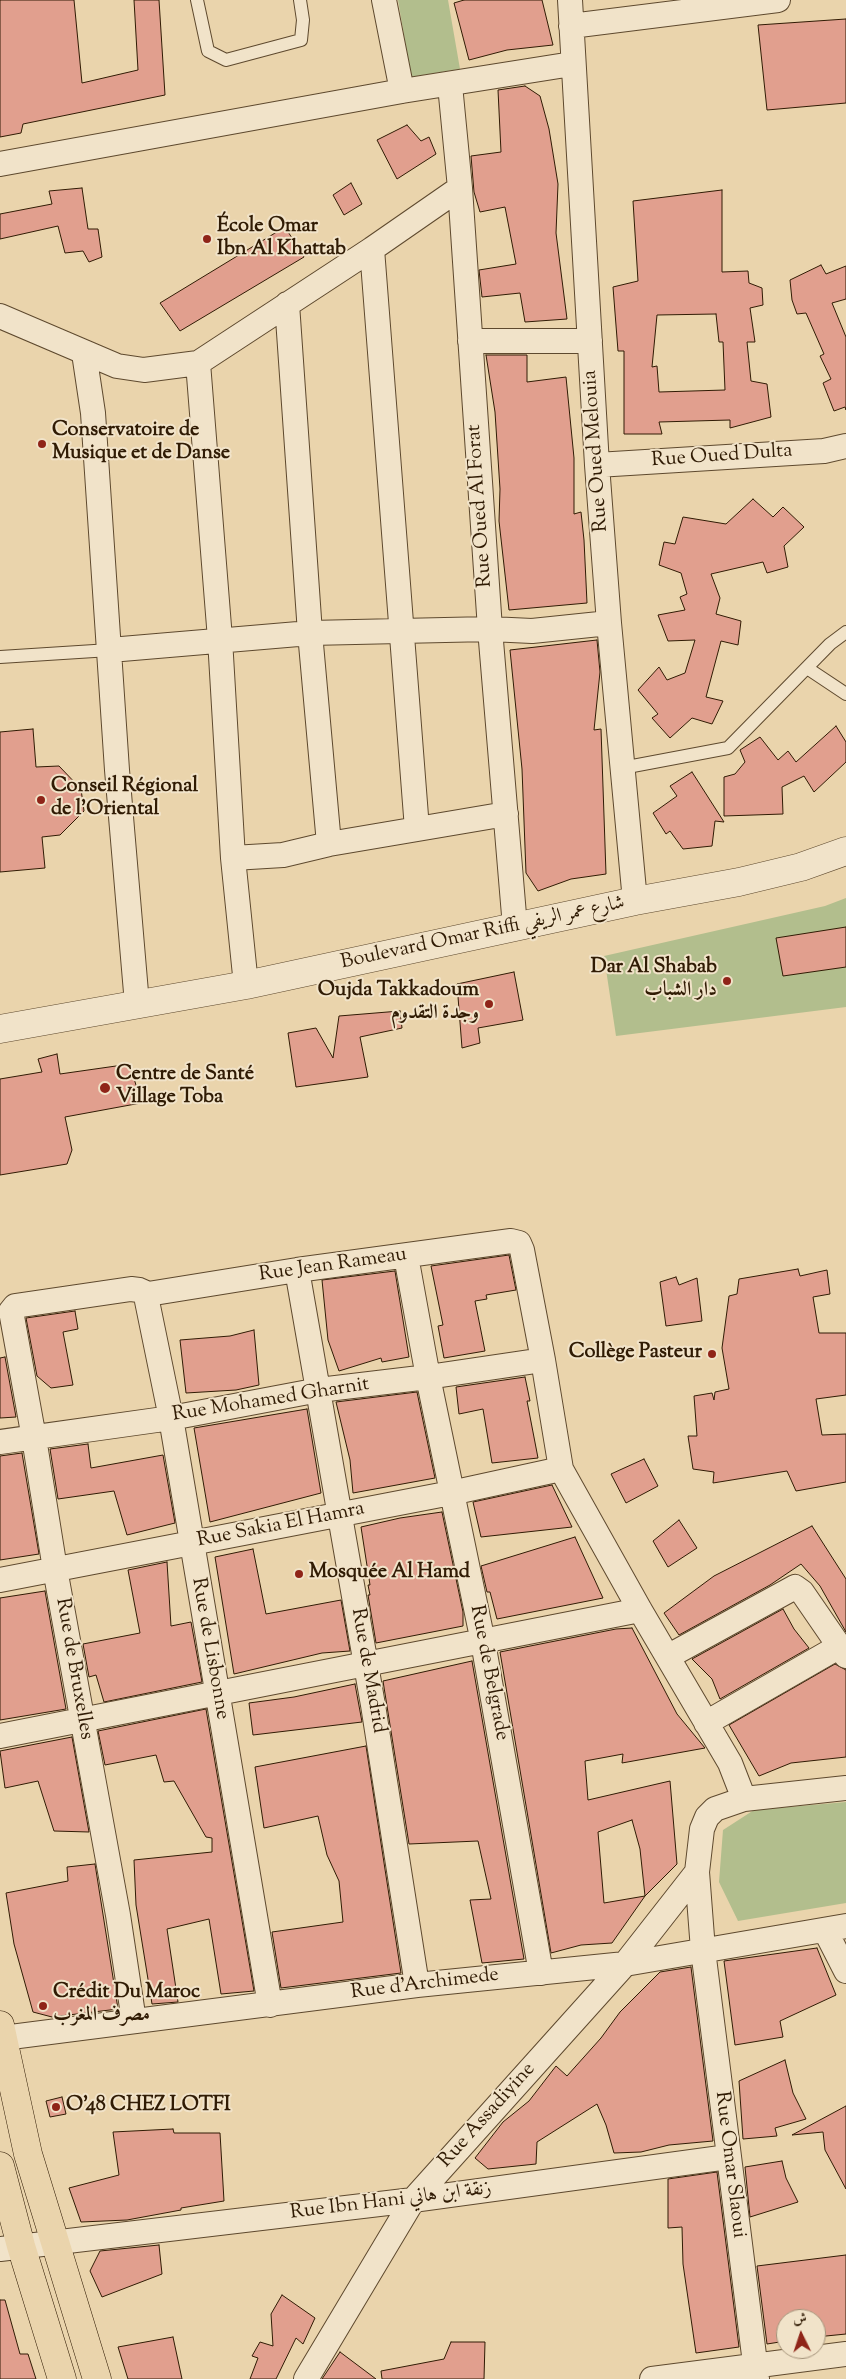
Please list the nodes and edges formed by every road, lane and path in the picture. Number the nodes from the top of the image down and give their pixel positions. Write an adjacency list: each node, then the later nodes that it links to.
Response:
1 (197, 0): 2 (lane)
2 (300, 0)
3 (384, 0): 9 (street)
4 (570, 0): 6 (street, Rue Oued Melouia)
5 (778, 0): 6 (street)
6 (571, 26): 7 (street, Rue Oued Melouia)
7 (572, 64): 8 (street); 15 (street, Rue Oued Melouia)
8 (450, 84): 9 (street); 11 (street, Rue Oued Al Forat)
9 (402, 91): 10 (street)
10 (0, 164)
11 (460, 188): 12 (street); 16 (street, Rue Oued Al Forat)
12 (372, 249): 13 (street); 23 (street)
13 (287, 304): 18 (street); 25 (street)
14 (0, 316): 17 (street)
15 (590, 340): 16 (street); 20 (street, Rue Oued Melouia)
16 (470, 341): 22 (street, Rue Oued Al Forat)
17 (84, 353): 18 (street); 27 (street)
18 (198, 363): 26 (street)
19 (846, 446): 20 (street, Rue Oued Dulta)
20 (597, 465): 21 (street, Rue Oued Melouia)
21 (609, 623): 22 (street); 31 (street, Rue Oued Melouia)
22 (490, 629): 23 (street); 32 (street, Rue Oued Al Forat)
23 (402, 631): 25 (street); 33 (street)
24 (846, 632): 29 (lane)
25 (310, 633): 26 (street); 34 (street)
26 (220, 640): 27 (street); 36 (street)
27 (110, 650): 28 (lane); 40 (street)
28 (0, 657)
29 (807, 668): 30 (lane); 31 (lane)
30 (846, 694)
31 (622, 768): 37 (street, Rue Oued Melouia)
32 (506, 814): 33 (street); 38 (street, Rue Oued Al Forat)
33 (417, 829): 34 (street)
34 (328, 844): 36 (street)
35 (846, 851): 37 (street, Boulevard Omar Riffi شارع عمر الريفي)
36 (234, 858): 39 (street)
37 (635, 901): 38 (street, Boulevard Omar Riffi شارع عمر الريفي)
38 (515, 928): 39 (street, Boulevard Omar Riffi شارع عمر الريفي)
39 (246, 985): 40 (street, Boulevard Omar Riffi شارع عمر الريفي)
40 (137, 1004): 41 (street, Boulevard Omar Riffi شارع عمر الريفي)
41 (0, 1029)
42 (406, 1256): 43 (street, Rue Jean Rameau); 46 (street, Rue Jean Rameau); 47 (street, Rue de Belgrade)
43 (297, 1270): 44 (street, Rue Jean Rameau); 48 (street, Rue de Madrid)
44 (148, 1294): 45 (street, Rue Jean Rameau); 49 (street, Rue de Lisbonne)
45 (12, 1317): 50 (street, Rue de Bruxelles)
46 (543, 1360): 47 (street, Rue Mohamed Gharnit); 52 (street)
47 (428, 1378): 48 (street, Rue Mohamed Gharnit); 53 (street, Rue de Belgrade)
48 (319, 1390): 49 (street, Rue Mohamed Gharnit); 54 (street, Rue de Madrid)
49 (171, 1418): 50 (street, Rue Mohamed Gharnit); 55 (street, Rue de Lisbonne)
50 (34, 1438): 51 (street, Rue Mohamed Gharnit); 56 (street, Rue de Bruxelles)
51 (0, 1442)
52 (561, 1469): 53 (street, Rue Sakia El Hamra); 58 (street)
53 (452, 1493): 54 (street, Rue Sakia El Hamra); 59 (street, Rue de Belgrade)
54 (339, 1514): 55 (street, Rue Sakia El Hamra); 62 (street, Rue de Madrid)
55 (191, 1543): 56 (street, Rue Sakia El Hamra); 63 (street, Rue de Lisbonne)
56 (54, 1569): 57 (street, Rue Sakia El Hamra); 64 (street, Rue de Bruxelles)
57 (0, 1580)
58 (640, 1610): 59 (street); 61 (street)
59 (483, 1642): 62 (street); 74 (street, Rue de Belgrade)
60 (843, 1651): 61 (street); 65 (street)
61 (669, 1656): 65 (street)
62 (365, 1666): 63 (street); 75 (street, Rue de Madrid)
63 (217, 1693): 64 (street); 76 (street, Rue de Lisbonne)
64 (83, 1721): 66 (street); 77 (street, Rue de Bruxelles)
65 (706, 1723): 68 (street)
66 (0, 1736)
67 (846, 1788): 68 (street)
68 (744, 1799): 69 (street)
69 (697, 1872): 71 (street); 72 (street, Rue Assadiyine)
70 (836, 1928): 71 (street, Rue d’Archimede); 73 (street)
71 (703, 1950): 72 (street, Rue d’Archimede); 79 (street, Rue Omar Slaoui)
72 (625, 1964): 74 (street, Rue d’Archimede); 81 (street, Rue Assadiyine)
73 (846, 1971)
74 (541, 1973): 75 (street, Rue d’Archimede)
75 (417, 1985): 76 (street, Rue d’Archimede)
76 (270, 2005): 77 (street, Rue d’Archimede)
77 (134, 2021): 78 (street, Rue d’Archimede)
78 (1, 2032): 82 (main road)
79 (728, 2157): 81 (street, Rue Ibn Hani زنقة ابن هاني); 85 (street, Rue Omar Slaoui)
80 (0, 2166): 83 (main road)
81 (413, 2200): 82 (street, Rue Ibn Hani زنقة ابن هاني); 88 (street, Rue Assadiyine)
82 (54, 2243): 83 (street, Rue Ibn Hani زنقة ابن هاني); 87 (main road)
83 (10, 2247): 86 (main road)
84 (846, 2354): 85 (street)
85 (756, 2372): 89 (street)
86 (62, 2379)
87 (97, 2379)
88 (306, 2379)
89 (652, 2379)

